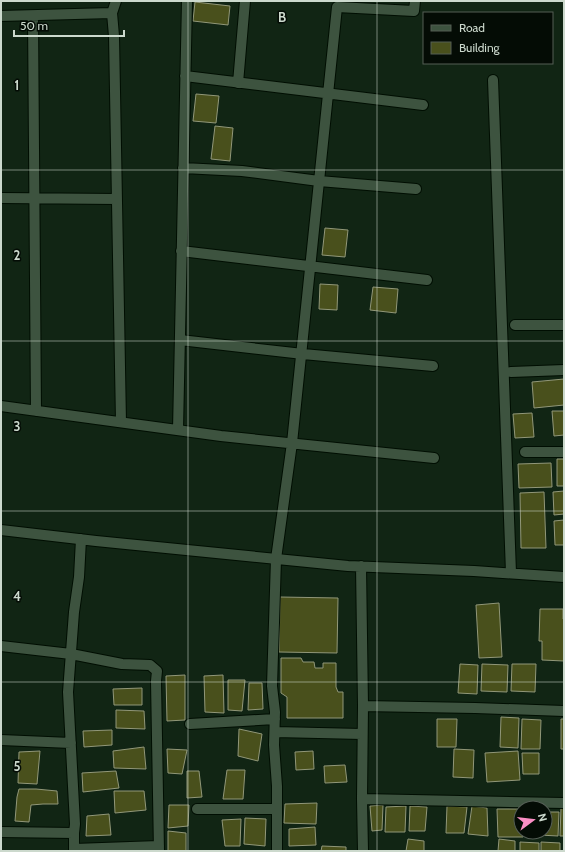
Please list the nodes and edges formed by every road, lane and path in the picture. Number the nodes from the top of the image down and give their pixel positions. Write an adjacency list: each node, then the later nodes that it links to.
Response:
1 (116, 1): 6 (street)
2 (187, 1): 9 (street)
3 (245, 1): 11 (street)
4 (415, 1): 5 (street)
5 (337, 4): 12 (street)
6 (112, 13): 8 (street); 19 (street)
7 (1, 16): 8 (street)
8 (33, 16): 18 (street)
9 (185, 76): 11 (street); 14 (street)
10 (493, 80): 42 (street)
11 (238, 83): 12 (street)
12 (328, 94): 13 (street); 15 (street)
13 (422, 105)
14 (183, 168): 15 (street); 20 (street)
15 (319, 181): 16 (street); 21 (street)
16 (416, 189)
17 (1, 198): 18 (street)
18 (34, 199): 19 (street); 31 (street)
19 (117, 199): 32 (street)
20 (181, 251): 21 (street); 25 (street)
21 (310, 267): 22 (street); 26 (street)
22 (427, 280)
23 (564, 325): 24 (street)
24 (515, 326)
25 (180, 340): 26 (street); 33 (street)
26 (302, 354): 27 (street); 34 (street)
27 (433, 366)
28 (564, 370): 29 (street)
29 (511, 372)
30 (1, 406): 31 (street)
31 (36, 411): 32 (street)
32 (121, 422): 33 (street)
33 (178, 430): 34 (street)
34 (292, 443): 37 (street); 40 (street)
35 (524, 452): 36 (street)
36 (564, 452)
37 (434, 458)
38 (1, 530): 39 (street)
39 (81, 539): 40 (street); 45 (street)
40 (276, 559): 41 (street); 48 (street)
41 (361, 566): 42 (street); 46 (street)
42 (511, 574): 43 (street)
43 (564, 576)
44 (1, 646): 45 (street)
45 (71, 654): 53 (street); 60 (street)
46 (363, 706): 47 (street); 51 (street)
47 (564, 711)
48 (275, 719): 49 (street); 50 (street)
49 (190, 724)
50 (275, 732): 51 (street); 56 (street)
51 (362, 734): 54 (street)
52 (1, 740): 53 (street)
53 (71, 743): 59 (street)
54 (362, 799): 55 (street); 63 (street)
55 (564, 802)
56 (277, 808): 57 (street); 62 (street)
57 (197, 809)
58 (1, 832): 59 (street)
59 (74, 833): 61 (street)
60 (159, 849): 61 (street)
61 (74, 850)
62 (277, 851)
63 (363, 851)

